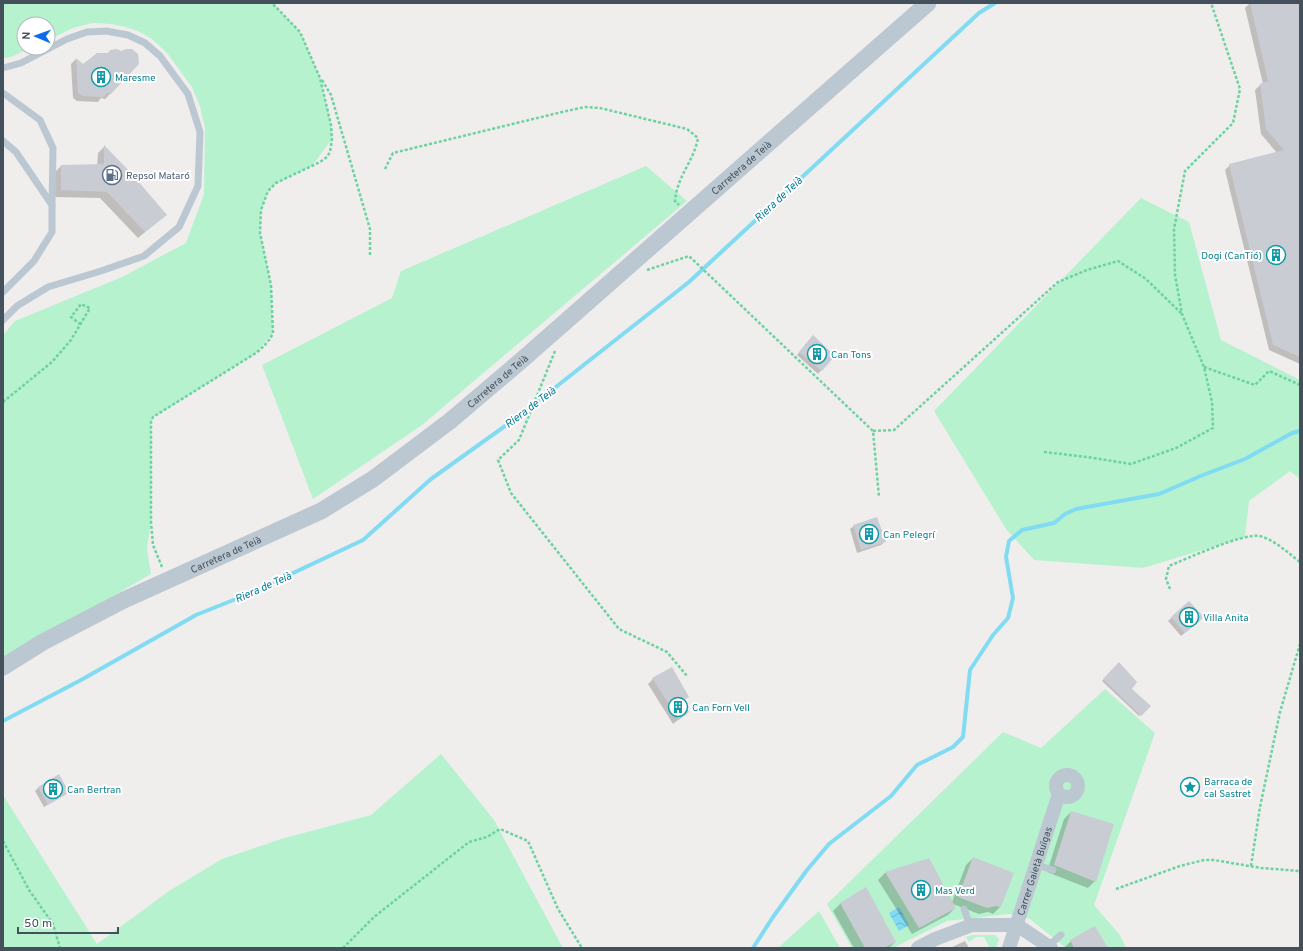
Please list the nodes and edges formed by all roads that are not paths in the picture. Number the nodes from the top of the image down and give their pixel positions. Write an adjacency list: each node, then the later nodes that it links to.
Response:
1 (928, 3): 8 (street, Carretera de Teià)
2 (3, 68): 7 (lane)
3 (3, 93): 5 (lane)
4 (3, 141): 5 (lane)
5 (52, 205): 6 (lane)
6 (3, 292)
7 (3, 320)
8 (3, 667)
9 (1059, 794): 10 (street, Carrer Gaietà Buïgas)
10 (1037, 865): 11 (lane); 13 (street, Carrer Gaietà Buïgas)
11 (1053, 870)
12 (964, 909): 14 (lane)
13 (1017, 925): 14 (street); 16 (street); 18 (street, Carrer Gaietà Buïgas)
14 (970, 926): 17 (street)
15 (1061, 934): 16 (lane)
16 (1045, 946)
17 (921, 947)
18 (1009, 948)

